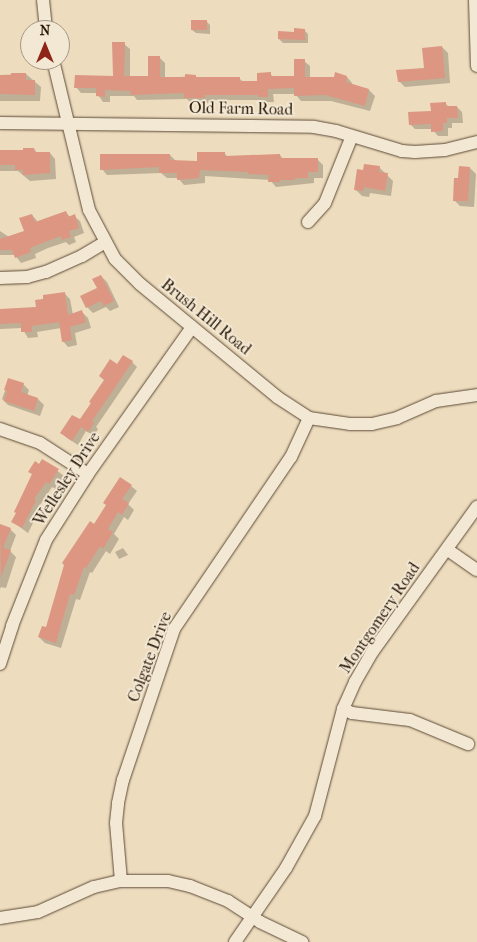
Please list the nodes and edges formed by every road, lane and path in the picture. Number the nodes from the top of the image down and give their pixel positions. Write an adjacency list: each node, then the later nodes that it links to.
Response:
1 (43, 0): 3 (street)
2 (475, 0): 4 (street)
3 (45, 20)
4 (477, 66)
5 (55, 70): 7 (street, Brush Hill Road)
6 (0, 122): 7 (street, Old Farm Road)
7 (68, 122): 8 (street, Old Farm Road); 11 (street, Brush Hill Road)
8 (352, 136): 9 (street, Old Farm Road); 10 (street)
9 (477, 142)
10 (308, 222)
11 (104, 243): 12 (street); 13 (street, Brush Hill Road)
12 (0, 278)
13 (192, 327): 15 (street, Brush Hill Road); 17 (street, Wellesley Drive)
14 (477, 395): 15 (street, Brush Hill Road)
15 (309, 418): 25 (street, Colgate Drive)
16 (0, 429): 17 (street)
17 (88, 474): 21 (street, Wellesley Drive)
18 (477, 508): 19 (street, Montgomery Road)
19 (448, 550): 20 (street); 23 (street, Montgomery Road)
20 (477, 570)
21 (6, 624): 22 (street, Wellesley Drive)
22 (0, 664)
23 (343, 710): 24 (street); 26 (street, Montgomery Road)
24 (468, 744)
25 (121, 881): 26 (street); 27 (street)
26 (253, 916): 28 (street, Montgomery Road); 29 (street)
27 (0, 918)
28 (235, 942)
29 (302, 942)

